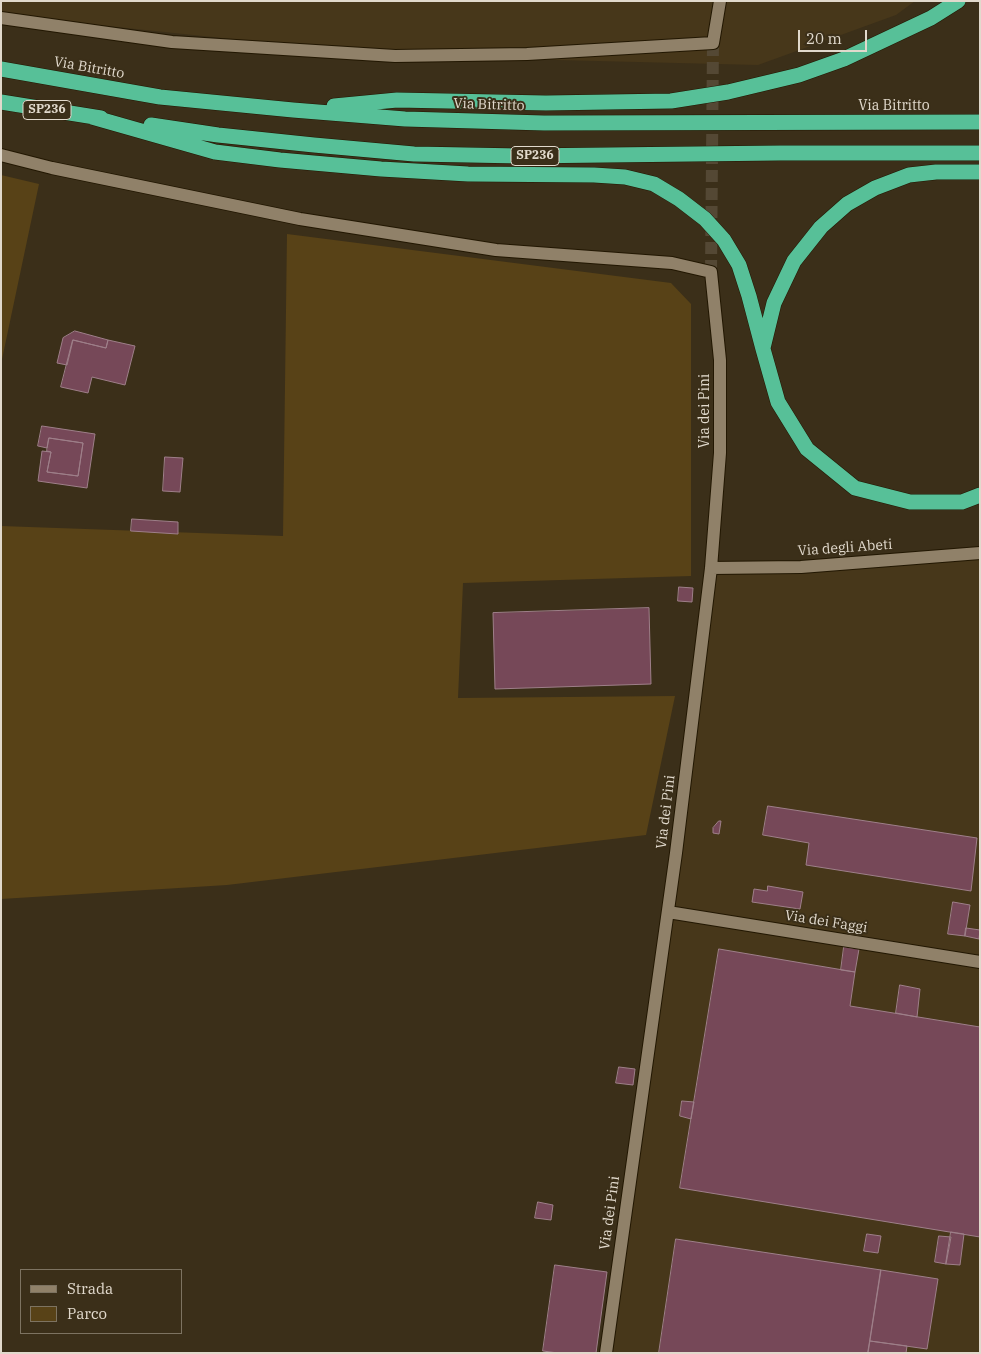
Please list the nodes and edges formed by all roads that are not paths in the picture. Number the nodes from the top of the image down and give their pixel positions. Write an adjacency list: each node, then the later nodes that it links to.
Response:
1 (720, 1): 3 (street)
2 (958, 1): 6 (highway)
3 (1, 18)
4 (1, 69): 6 (highway, Via Bitritto / SP236)
5 (1, 102): 7 (highway, SP236)
6 (293, 110): 8 (highway, Via Bitritto / SP236)
7 (92, 117): 9 (highway, SP236); 12 (highway)
8 (980, 122)
9 (980, 153)
10 (1, 155): 15 (street, Via dei Pini)
11 (980, 172): 12 (highway)
12 (763, 349): 13 (highway)
13 (980, 495)
14 (980, 553): 15 (street, Via degli Abeti)
15 (711, 568): 16 (street, Via dei Pini)
16 (668, 912): 17 (street, Via dei Faggi); 18 (street, Via dei Pini)
17 (980, 962)
18 (606, 1353)

